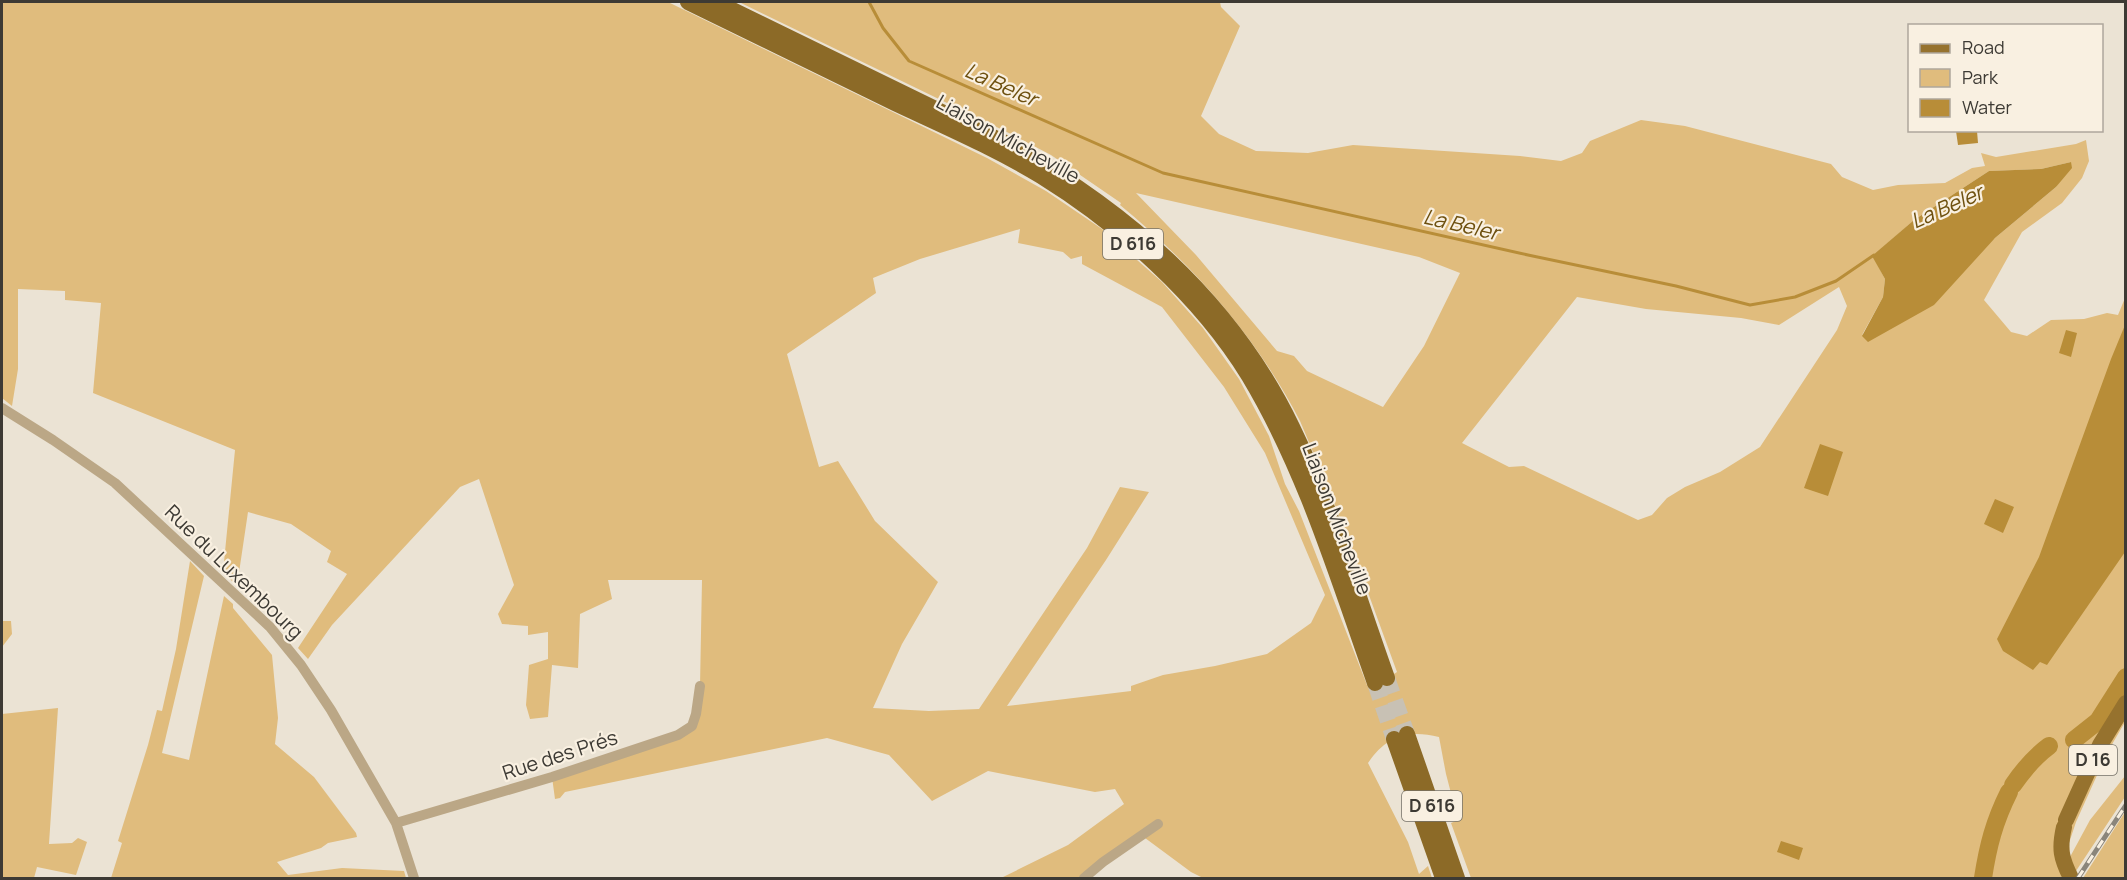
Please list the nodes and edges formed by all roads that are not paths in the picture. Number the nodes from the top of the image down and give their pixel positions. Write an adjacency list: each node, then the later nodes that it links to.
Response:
1 (688, 2): 2 (highway, Liaison Micheville / D 616)
2 (716, 2)
3 (2, 408): 6 (street, Rue du Luxembourg)
4 (700, 686): 6 (street, Rue des Prés)
5 (2126, 703): 12 (main road, D 16)
6 (396, 823): 8 (street, Rue du Luxembourg)
7 (1158, 824): 9 (street)
8 (414, 879)
9 (1084, 879)
10 (1443, 879): 11 (highway, D 616)
11 (1457, 879)
12 (2071, 879)

